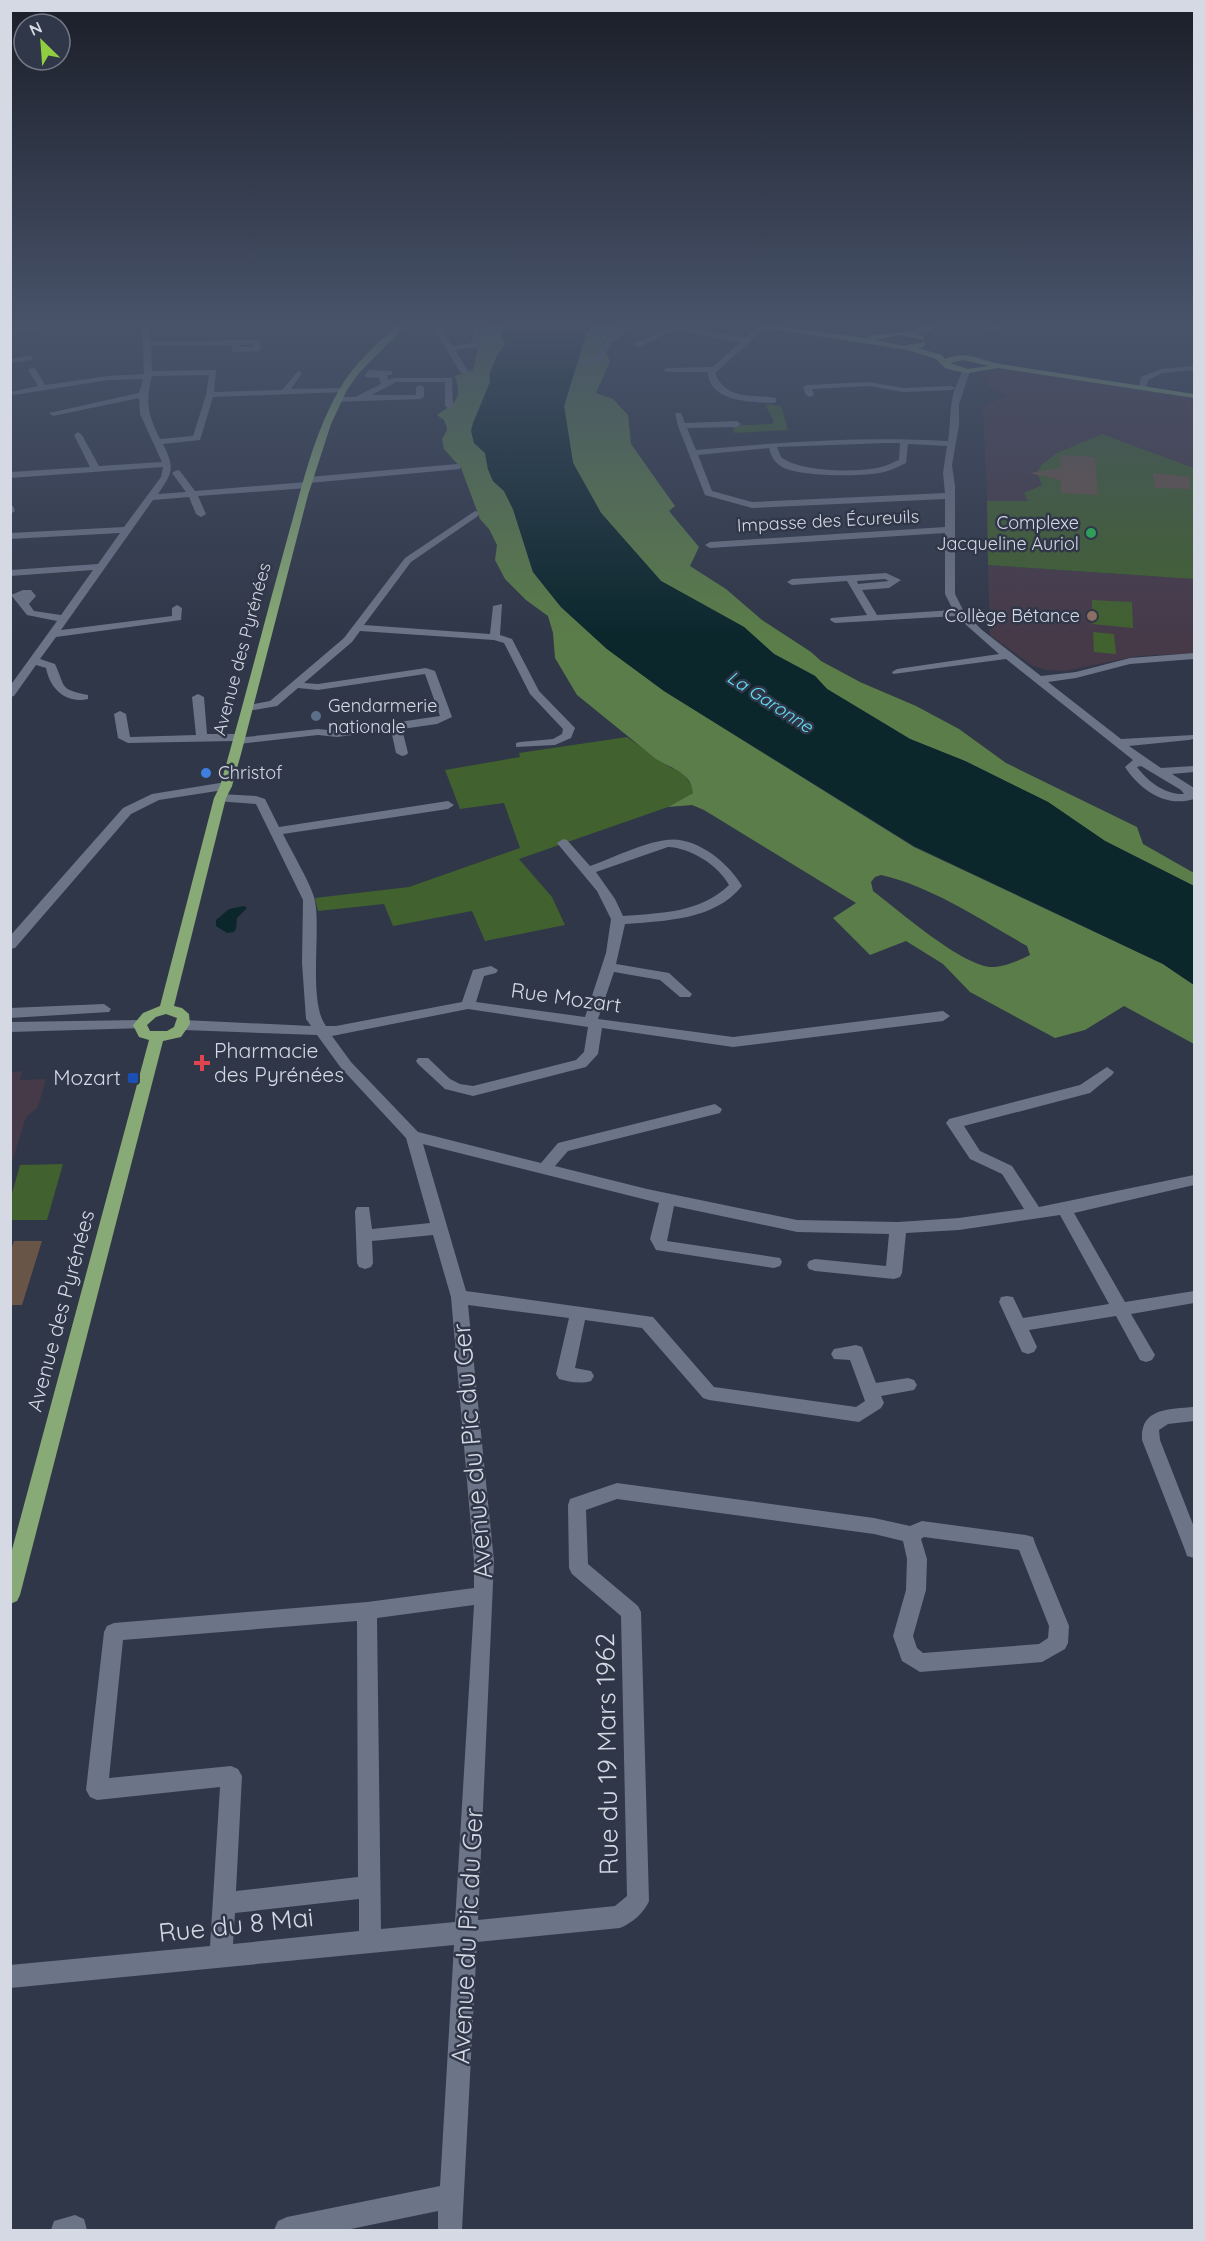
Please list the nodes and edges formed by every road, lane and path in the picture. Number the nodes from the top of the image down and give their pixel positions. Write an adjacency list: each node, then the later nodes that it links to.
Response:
1 (151, 428): 8 (street)
2 (200, 428): 8 (street)
3 (326, 428): 18 (main road, Avenue des Pyrénées)
4 (683, 428): 12 (street)
5 (948, 428): 10 (street)
6 (955, 428): 10 (street)
7 (78, 435): 15 (street)
8 (158, 442): 13 (street)
9 (904, 442): 10 (street); 11 (street); 11 (street)
10 (952, 442): 19 (street)
11 (772, 445): 12 (street)
12 (694, 453): 19 (street)
13 (168, 464): 15 (street); 21 (street)
14 (457, 467): 18 (street)
15 (96, 469): 17 (street)
16 (177, 473): 20 (street)
17 (10, 475)
18 (308, 482): 20 (street); 53 (main road, Avenue des Pyrénées)
19 (950, 491): 25 (street)
20 (192, 493): 21 (street); 22 (street)
21 (152, 497): 24 (street)
22 (201, 514)
23 (475, 514): 40 (street)
24 (128, 530): 26 (street); 28 (street)
25 (949, 530): 27 (street, Impasse des Écureuils); 34 (street)
26 (10, 536)
27 (710, 544)
28 (101, 567): 29 (street); 37 (street)
29 (10, 573)
30 (792, 582): 36 (street)
31 (23, 605): 37 (street)
32 (498, 606): 42 (street)
33 (177, 608): 39 (street)
34 (959, 613): 36 (street); 44 (street)
35 (116, 614): 39 (street)
36 (873, 617): 38 (street)
37 (64, 619): 41 (street)
38 (835, 620)
39 (116, 627): 41 (street)
40 (358, 628): 42 (street); 49 (street)
41 (53, 634): 46 (street)
42 (495, 637): 60 (street)
43 (53, 656): 46 (street)
44 (1008, 656): 47 (street); 48 (street)
45 (1194, 656): 48 (street)
46 (36, 658): 50 (street); 51 (street)
47 (897, 672)
48 (1038, 680): 59 (street)
49 (296, 684): 53 (street); 55 (street)
50 (10, 694)
51 (84, 697)
52 (198, 698): 57 (street)
53 (249, 708): 58 (main road, Avenue des Pyrénées)
54 (120, 714): 57 (street)
55 (396, 727): 58 (street); 61 (street)
56 (1189, 737): 59 (street)
57 (202, 738): 58 (street)
58 (239, 739): 65 (main road, Avenue des Pyrénées)
59 (1119, 743): 62 (street)
60 (519, 745)
61 (402, 753)
62 (1143, 762): 64 (street); 66 (street)
63 (1194, 769): 64 (street)
64 (1158, 772): 66 (street)
65 (223, 792): 68 (street, Avenue du Pic du Ger); 72 (street); 78 (main road, Avenue des Pyrénées)
66 (1191, 792)
67 (448, 805): 68 (street)
68 (275, 831): 85 (street, Avenue du Pic du Ger)
69 (563, 843): 70 (street)
70 (587, 871): 71 (street); 71 (street)
71 (618, 920): 73 (street)
72 (10, 945)
73 (607, 967): 75 (street); 81 (street)
74 (491, 970): 76 (street)
75 (685, 994)
76 (468, 1005): 81 (street, Rue Mozart); 85 (street, Rue Mozart)
77 (105, 1009): 79 (street)
78 (166, 1009): 82 (main road); 83 (main road)
79 (10, 1013)
80 (943, 1016): 81 (street, Rue Mozart)
81 (593, 1023): 87 (street)
82 (140, 1025): 84 (street); 86 (main road)
83 (184, 1025): 85 (street, Rue Mozart); 86 (main road)
84 (10, 1027)
85 (319, 1030): 90 (street, Avenue du Pic du Ger)
86 (157, 1038): 118 (main road, Avenue des Pyrénées)
87 (423, 1061)
88 (1107, 1072): 96 (street)
89 (715, 1109): 91 (street)
90 (412, 1136): 91 (street); 97 (street, Avenue du Pic du Ger)
91 (543, 1170): 93 (street)
92 (1194, 1180): 94 (street)
93 (668, 1200): 98 (street); 100 (street)
94 (1064, 1209): 96 (street); 106 (street)
95 (363, 1211): 99 (street)
96 (1036, 1214): 98 (street)
97 (439, 1228): 99 (street); 103 (street, Avenue du Pic du Ger)
98 (898, 1228): 102 (street)
99 (364, 1236): 101 (street)
100 (774, 1262)
101 (365, 1263)
102 (815, 1265)
103 (459, 1297): 107 (street); 119 (street, Avenue du Pic du Ger)
104 (1194, 1297): 106 (street)
105 (1007, 1302): 108 (street)
106 (1120, 1309): 108 (street); 111 (street)
107 (578, 1313): 112 (street); 114 (street)
108 (1019, 1325): 109 (street)
109 (1028, 1347)
110 (840, 1354): 114 (street)
111 (1146, 1355)
112 (585, 1376)
113 (908, 1386): 114 (street)
114 (871, 1391)
115 (1194, 1414): 117 (street)
116 (912, 1535): 116 (street); 123 (street, Rue du 19 Mars 1962)
117 (1194, 1550)
118 (10, 1595)
119 (484, 1595): 120 (street); 123 (street, Avenue du Pic du Ger)
120 (367, 1611): 121 (street); 122 (street)
121 (370, 1887): 122 (street); 124 (street)
122 (224, 1902): 125 (street)
123 (467, 1930): 124 (street, Rue du 8 Mai); 127 (street, Avenue du Pic du Ger)
124 (370, 1941): 125 (street, Rue du 8 Mai)
125 (221, 1955): 126 (street, Rue du 8 Mai)
126 (10, 1977)
127 (453, 2196): 130 (street); 131 (street, Avenue du Pic du Ger)
128 (63, 2230): 129 (street)
129 (75, 2230)
130 (287, 2230)
131 (450, 2230)

